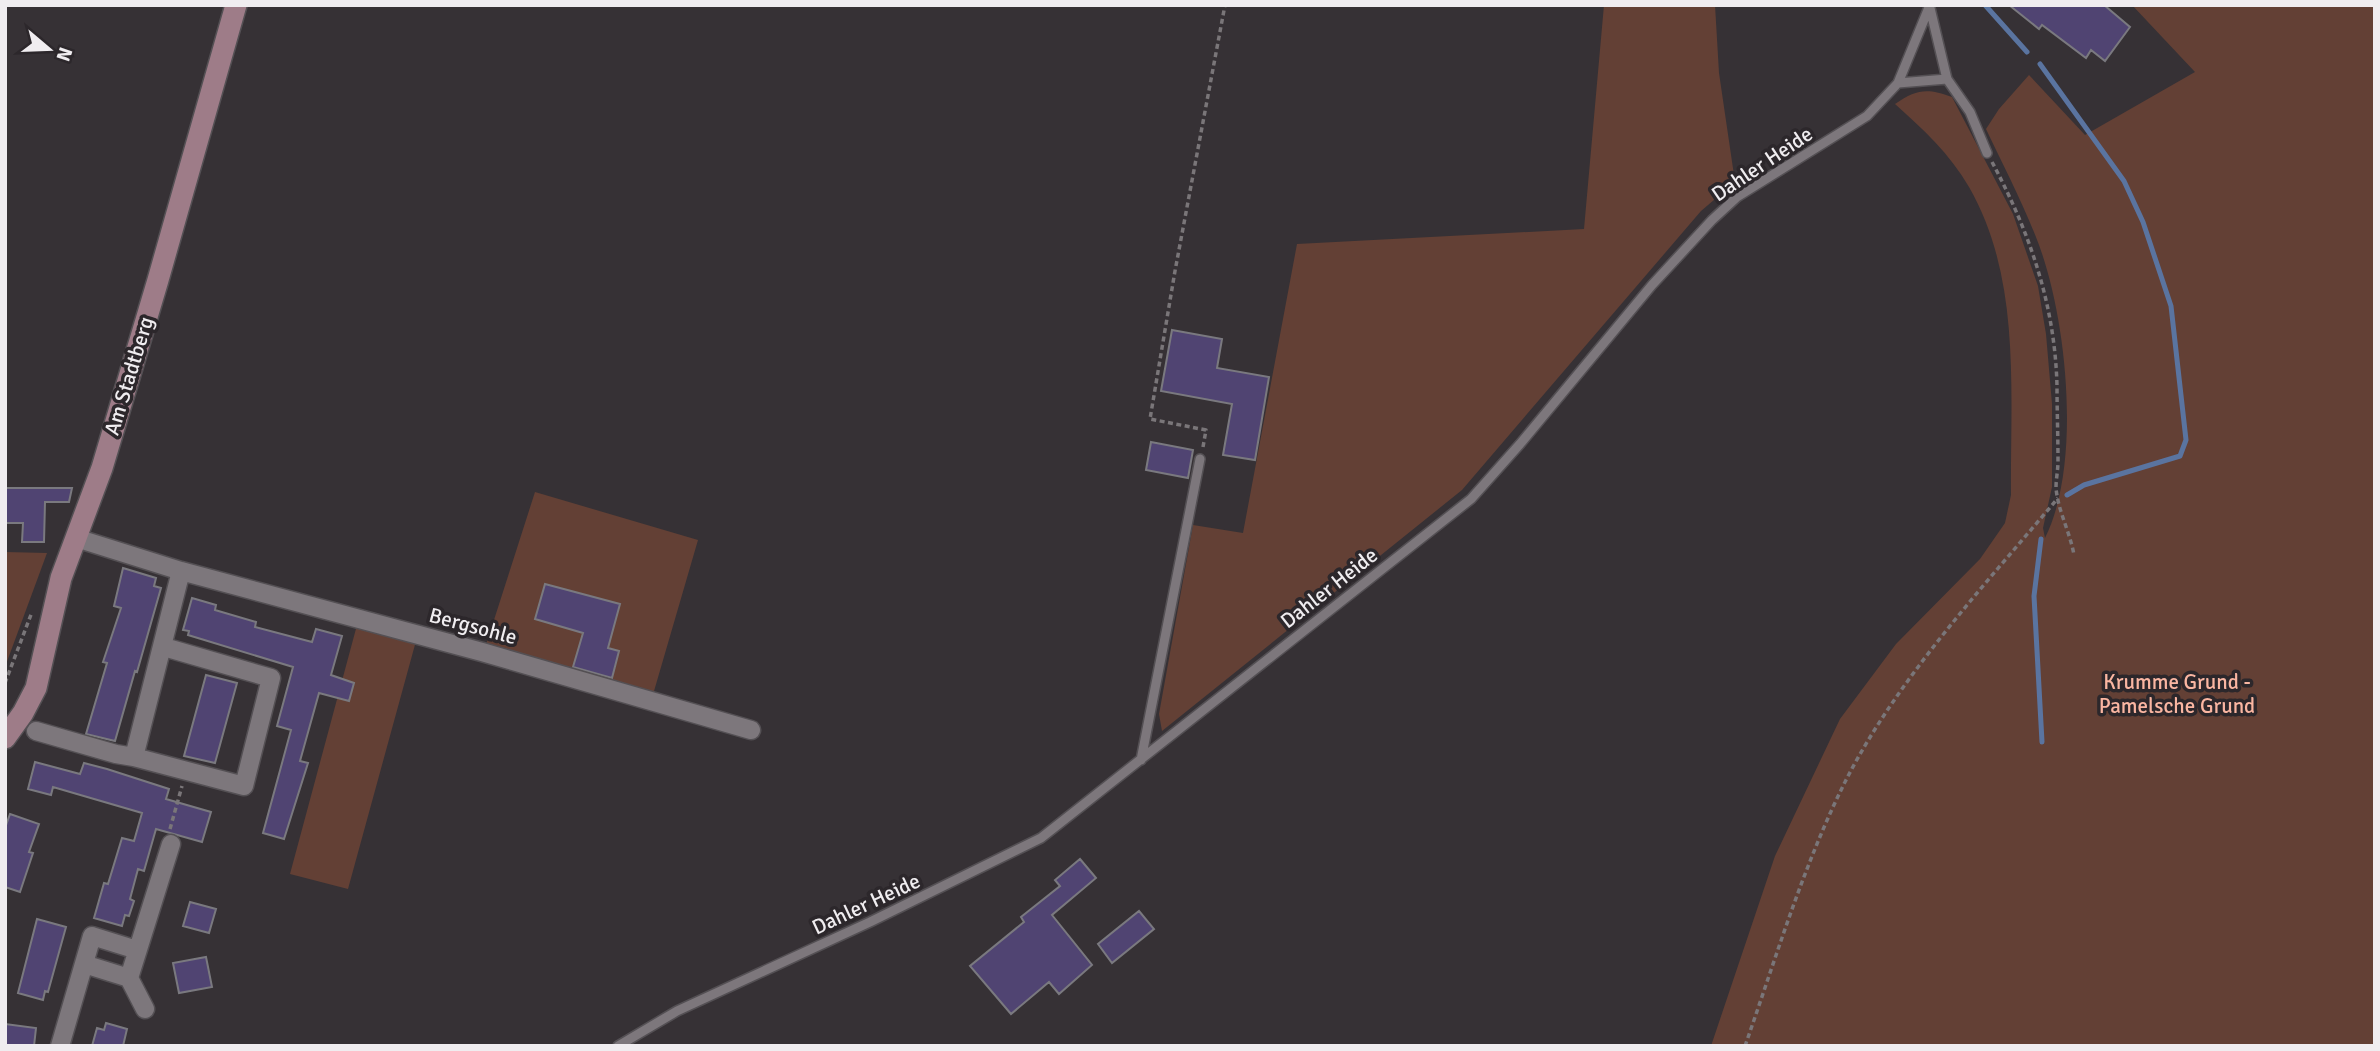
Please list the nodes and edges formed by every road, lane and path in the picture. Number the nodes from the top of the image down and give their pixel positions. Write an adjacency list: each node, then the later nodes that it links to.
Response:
1 (236, 5): 9 (street, Am Stadtberg)
2 (1225, 5): 7 (path)
3 (1930, 6): 4 (lane); 5 (lane, Dahler Heide)
4 (1947, 79): 5 (lane); 6 (lane)
5 (1898, 83): 17 (lane, Dahler Heide)
6 (1987, 153): 8 (path)
7 (1200, 459): 17 (lane)
8 (2058, 498): 10 (path); 26 (path)
9 (76, 538): 11 (street, Bergsohle); 15 (street, Am Stadtberg)
10 (2074, 555)
11 (181, 571): 12 (street); 13 (street, Bergsohle)
12 (163, 647): 16 (street); 18 (street)
13 (751, 730)
14 (36, 731): 16 (street)
15 (5, 738)
16 (134, 757): 18 (street)
17 (1141, 760): 25 (lane, Dahler Heide)
18 (187, 771): 19 (path)
19 (170, 844): 20 (street)
20 (137, 950): 21 (street); 22 (street)
21 (83, 964): 22 (street); 24 (street)
22 (129, 978): 23 (street)
23 (145, 1009)
24 (60, 1046)
25 (618, 1046)
26 (1745, 1046)

